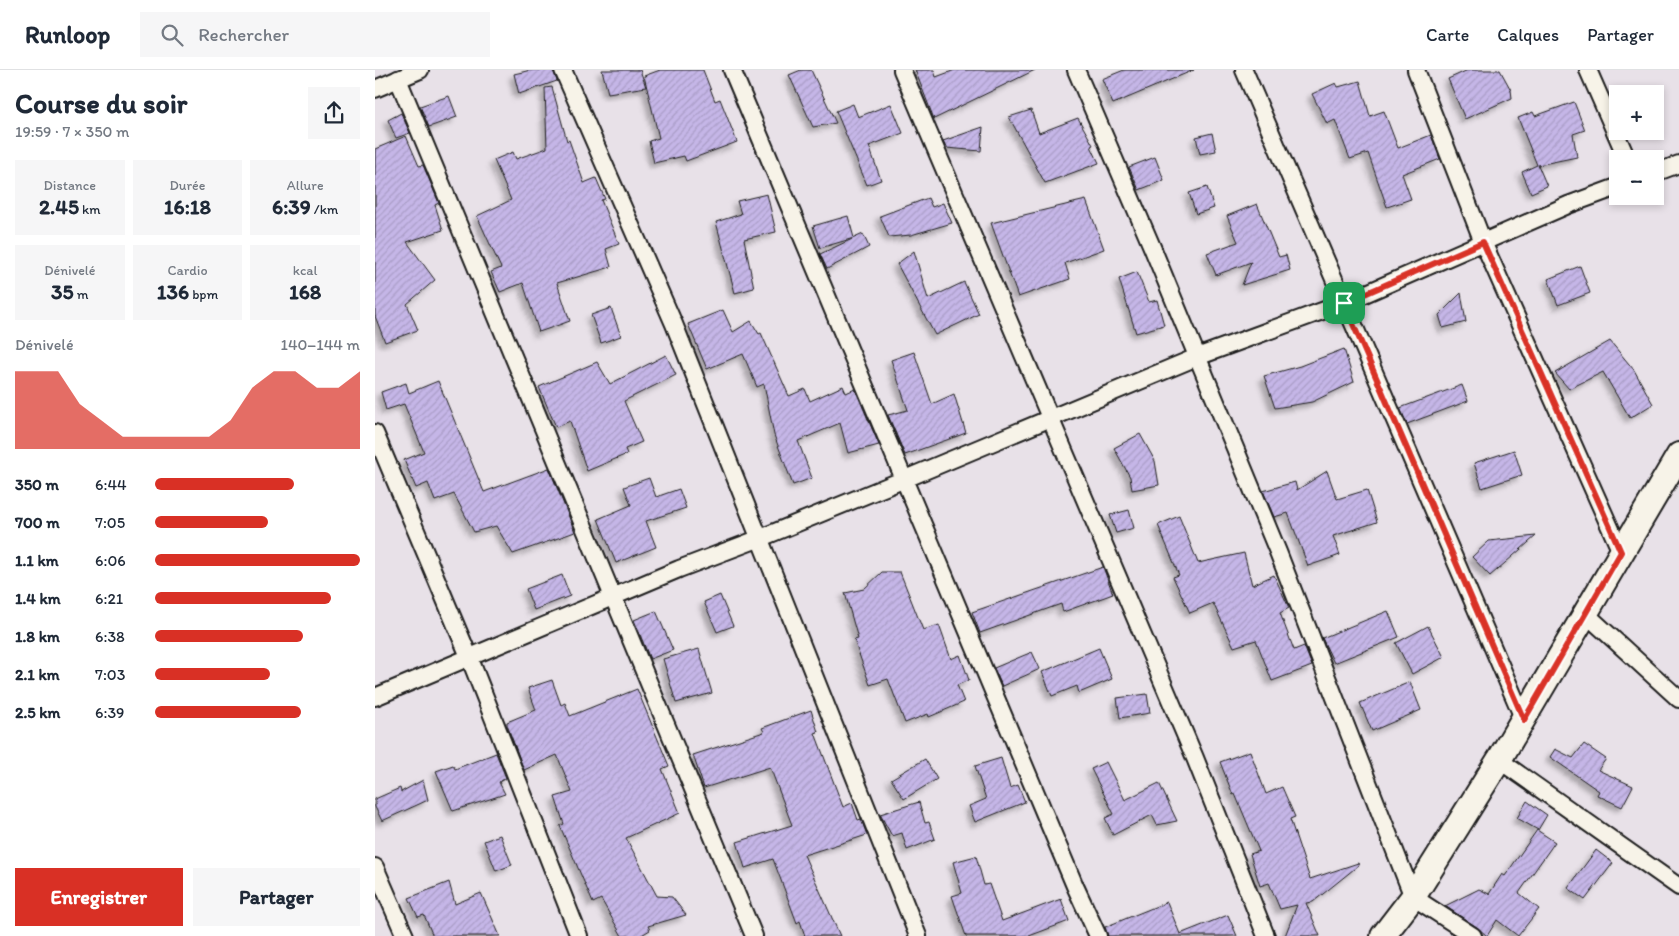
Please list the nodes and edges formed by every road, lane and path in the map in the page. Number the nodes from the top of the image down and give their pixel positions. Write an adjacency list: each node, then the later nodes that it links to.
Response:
1 (420, 70): 9 (street)
2 (563, 70): 22 (street)
3 (732, 70): 21 (street)
4 (903, 70): 18 (street)
5 (1076, 70): 17 (street)
6 (1244, 70): 16 (street)
7 (1416, 70): 15 (street)
8 (1587, 70): 11 (street)
9 (398, 79): 10 (street); 24 (street)
10 (375, 88)
11 (1623, 150)
12 (1679, 164): 13 (street)
13 (1664, 170)
14 (1609, 190): 15 (street)
15 (1483, 242): 16 (street); 23 (street)
16 (1344, 303): 17 (street); 29 (street)
17 (1197, 357): 18 (street); 33 (street)
18 (1051, 419): 21 (street); 40 (street)
19 (375, 433): 26 (street)
20 (1679, 455): 23 (street)
21 (905, 479): 22 (street); 39 (street)
22 (758, 540): 24 (street); 38 (street)
23 (1621, 552): 25 (street)
24 (614, 598): 26 (street); 37 (street)
25 (1586, 614): 28 (street); 29 (street)
26 (469, 659): 27 (street); 36 (street)
27 (375, 697)
28 (1679, 699)
29 (1524, 720): 30 (street)
30 (1499, 760): 32 (street); 33 (street)
31 (375, 867): 35 (street)
32 (1679, 887)
33 (1413, 897): 34 (street); 41 (street)
34 (1381, 935)
35 (405, 936)
36 (579, 936)
37 (754, 936)
38 (918, 936)
39 (1099, 936)
40 (1266, 936)
41 (1473, 936)

